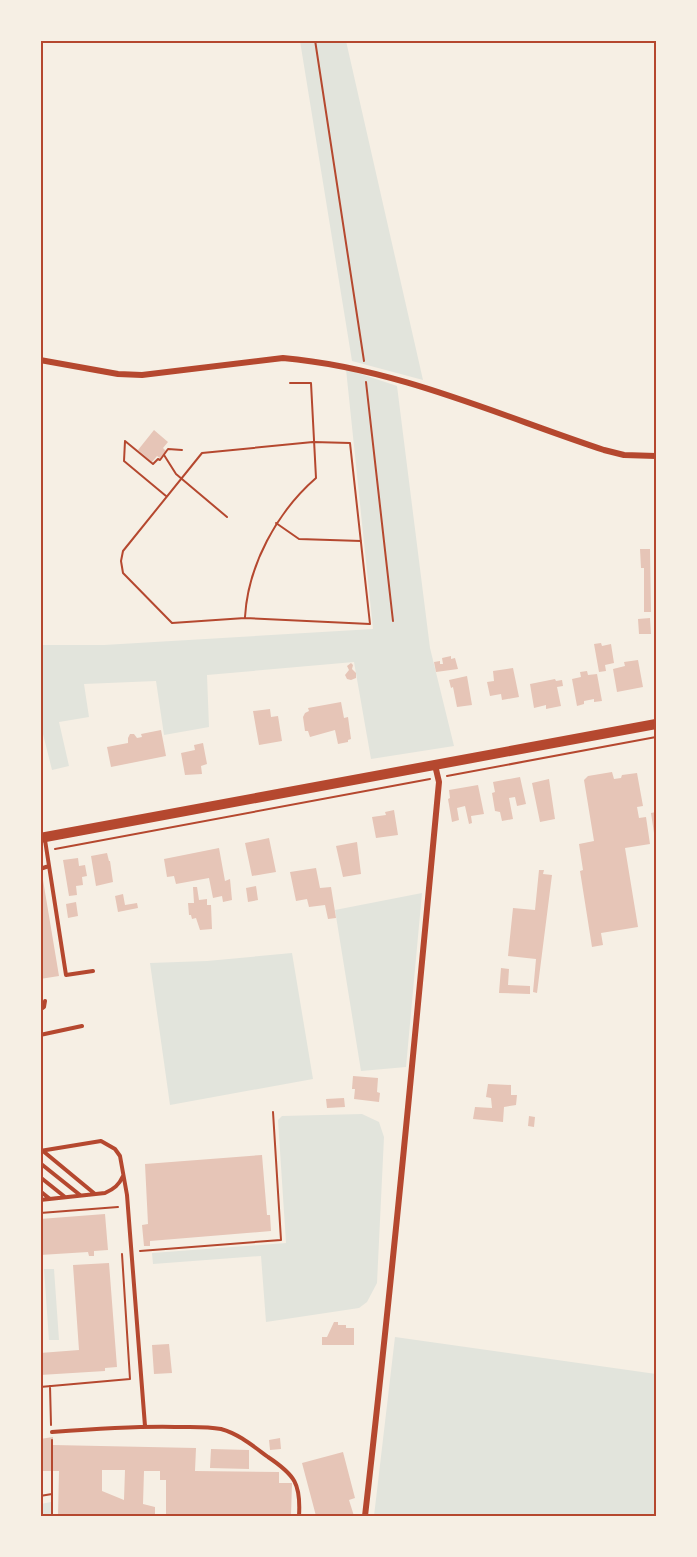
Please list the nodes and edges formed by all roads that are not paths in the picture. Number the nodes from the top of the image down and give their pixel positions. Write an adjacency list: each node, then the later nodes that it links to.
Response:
1 (40, 360): 2 (street)
2 (657, 456)
3 (657, 724): 4 (main road)
4 (435, 765): 5 (main road); 26 (street)
5 (43, 837): 6 (lane)
6 (49, 866): 7 (lane); 8 (lane)
7 (40, 868)
8 (93, 971)
9 (45, 1001): 10 (lane)
10 (40, 1010)
11 (82, 1026): 12 (lane)
12 (40, 1035)
13 (42, 1151): 15 (lane); 18 (lane)
14 (40, 1163): 19 (lane)
15 (124, 1175): 18 (lane); 23 (lane)
16 (40, 1177): 20 (lane)
17 (40, 1191): 21 (lane)
18 (95, 1194): 19 (lane)
19 (80, 1196): 20 (lane)
20 (66, 1197): 21 (lane)
21 (51, 1199): 22 (lane)
22 (40, 1200)
23 (145, 1426): 24 (lane); 25 (lane)
24 (52, 1432)
25 (299, 1516)
26 (365, 1516)

